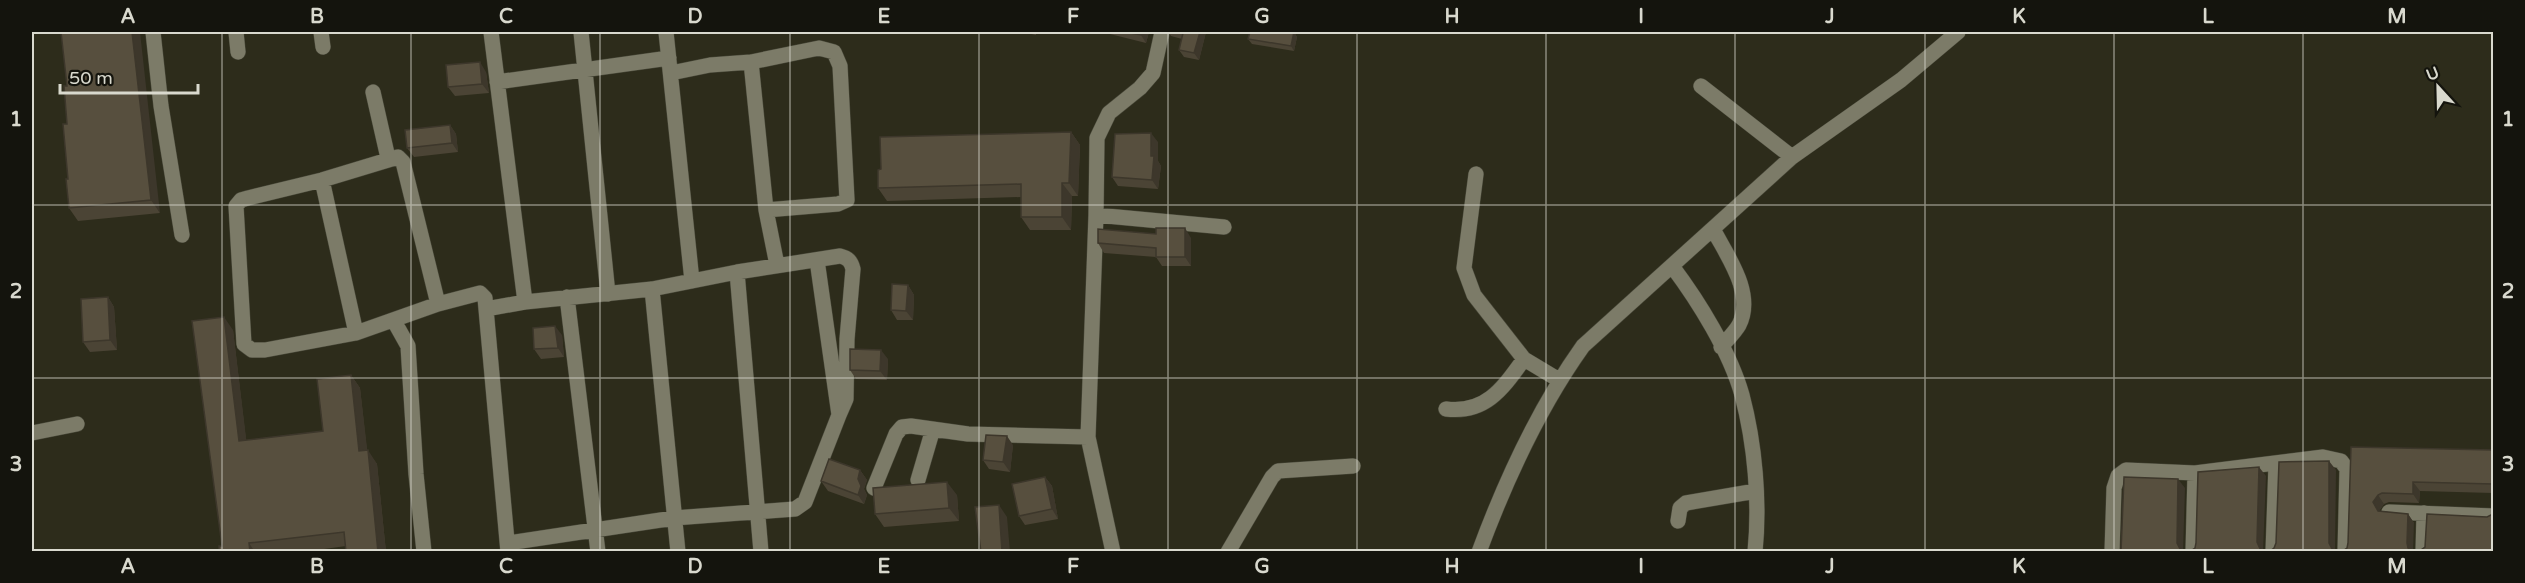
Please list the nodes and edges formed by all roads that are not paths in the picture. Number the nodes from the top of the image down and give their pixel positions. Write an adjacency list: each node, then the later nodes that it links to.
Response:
1 (153, 32): 25 (street)
2 (236, 32): 10 (street)
3 (321, 32): 9 (street)
4 (491, 32): 14 (street)
5 (581, 32): 13 (street)
6 (666, 32): 12 (street)
7 (1162, 32): 22 (street)
8 (1958, 32): 17 (street)
9 (323, 47)
10 (238, 52)
11 (751, 62): 12 (street); 21 (street); 21 (street)
12 (670, 65): 13 (street); 30 (street)
13 (584, 70): 14 (street); 32 (street)
14 (497, 82): 34 (street)
15 (1701, 86): 17 (street)
16 (373, 92): 18 (street)
17 (1792, 157): 24 (street)
18 (388, 158): 20 (street); 35 (street)
19 (1476, 174): 40 (street)
20 (322, 180): 38 (street); 38 (street)
21 (766, 210): 27 (street)
22 (1096, 215): 23 (street); 47 (street)
23 (1224, 227)
24 (1713, 229): 28 (street); 39 (street)
25 (182, 235)
26 (817, 260): 27 (street); 43 (street); 43 (street)
27 (777, 265): 29 (street)
28 (1672, 266): 39 (street); 41 (street)
29 (737, 272): 30 (street); 55 (street)
30 (692, 281): 31 (street)
31 (652, 289): 32 (street); 58 (street)
32 (608, 294): 33 (street)
33 (567, 297): 34 (street); 60 (street)
34 (525, 302): 36 (street)
35 (438, 304): 36 (street); 37 (street)
36 (486, 309): 61 (street)
37 (394, 321): 38 (street); 62 (street)
38 (356, 333)
39 (1721, 347): 53 (street)
40 (1524, 358): 41 (street); 42 (street)
41 (1558, 380): 68 (street)
42 (1446, 409)
43 (839, 416): 55 (street)
44 (77, 424): 46 (street)
45 (933, 429): 47 (street); 51 (street); 52 (street)
46 (32, 433)
47 (1088, 437): 66 (street)
48 (2276, 463): 50 (street); 72 (street); 73 (street)
49 (1353, 466): 67 (street)
50 (2195, 473): 70 (street); 71 (street)
51 (918, 480)
52 (874, 488)
53 (1756, 492): 59 (street); 69 (street)
54 (2390, 512): 56 (street)
55 (758, 513): 58 (street); 65 (street)
56 (2424, 513): 57 (street); 74 (street)
57 (2493, 516)
58 (674, 518): 60 (street); 64 (street)
59 (1678, 521)
60 (595, 530): 61 (street); 63 (street)
61 (508, 547)
62 (424, 552)
63 (598, 552)
64 (678, 552)
65 (761, 552)
66 (1113, 552)
67 (1228, 552)
68 (1479, 552)
69 (1755, 552)
70 (2112, 552)
71 (2193, 552)
72 (2273, 552)
73 (2345, 552)
74 (2423, 552)

